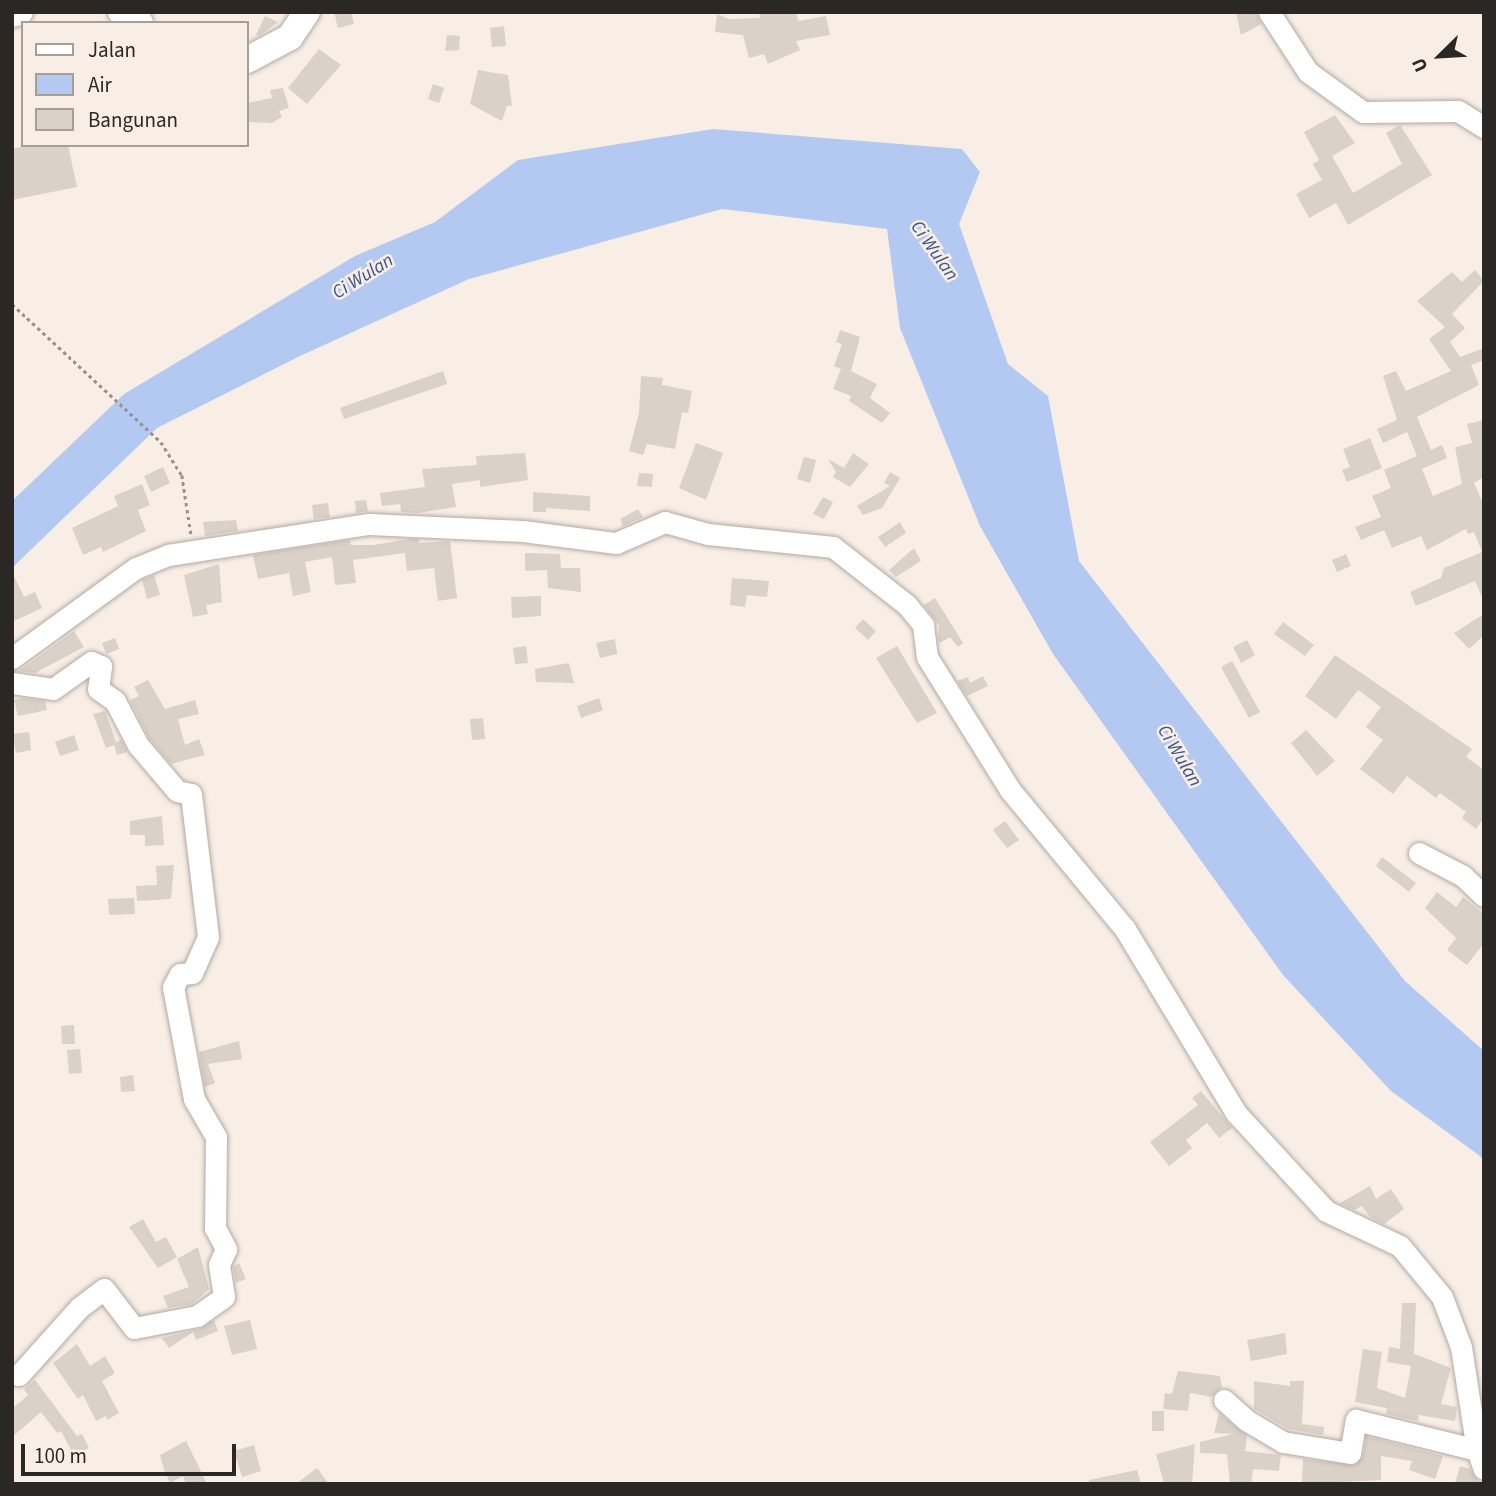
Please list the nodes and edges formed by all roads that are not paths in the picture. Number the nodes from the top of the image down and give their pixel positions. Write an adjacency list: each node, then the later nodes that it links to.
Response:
1 (20, 12): 5 (main road)
2 (121, 12): 6 (main road)
3 (307, 12): 7 (main road)
4 (1269, 12): 8 (street)
5 (12, 14)
6 (137, 21)
7 (248, 59)
8 (1484, 127)
9 (12, 658): 15 (street)
10 (12, 683): 13 (street)
11 (1419, 853): 12 (street)
12 (1484, 896)
13 (19, 1374)
14 (1224, 1400): 15 (street)
15 (1480, 1460)

